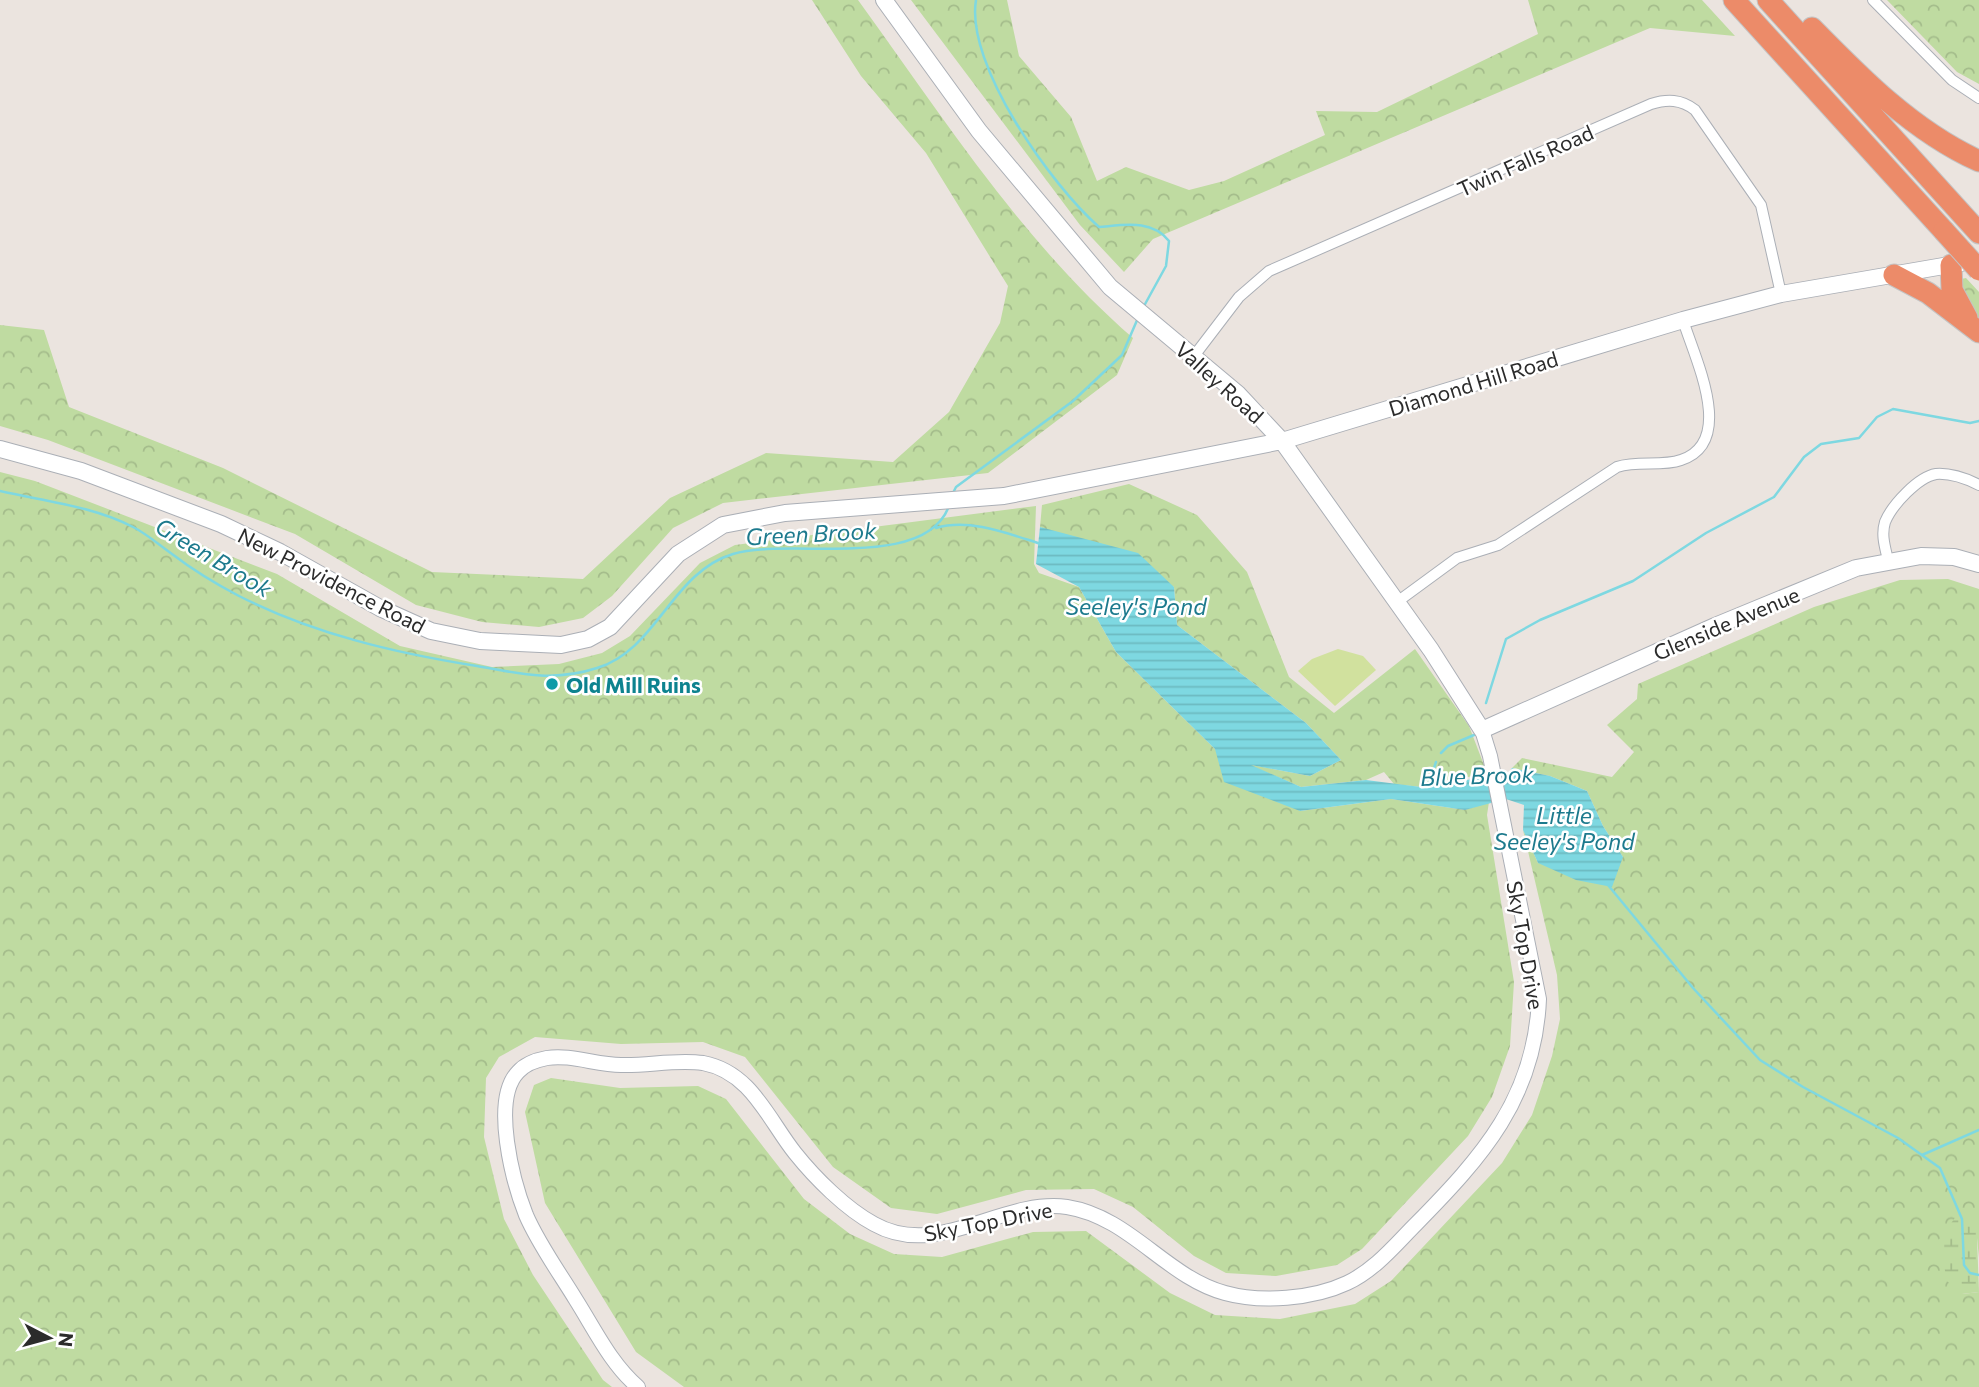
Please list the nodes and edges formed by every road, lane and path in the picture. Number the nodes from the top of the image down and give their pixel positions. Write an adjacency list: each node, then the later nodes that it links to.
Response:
1 (884, 0): 16 (main road, Valley Road)
2 (1734, 0): 11 (highway, bridge)
3 (1768, 0): 8 (highway)
4 (1784, 0): 7 (highway)
5 (1873, 0): 6 (street)
6 (1979, 98)
7 (1979, 161)
8 (1976, 230)
9 (1979, 261): 10 (main road, Diamond Hill Road)
10 (1951, 265): 12 (main road, Diamond Hill Road); 15 (highway)
11 (1979, 270)
12 (1894, 275): 13 (main road, Diamond Hill Road); 15 (highway)
13 (1781, 294): 14 (main road, Diamond Hill Road); 16 (street, Twin Falls Road)
14 (1683, 320): 17 (main road, Diamond Hill Road); 23 (street)
15 (1977, 330)
16 (1194, 356): 17 (main road, Valley Road)
17 (1282, 441): 20 (main road, Diamond Hill Road); 23 (main road, Valley Road)
18 (0, 449): 20 (main road, New Providence Road)
19 (1979, 485): 21 (street)
20 (966, 499)
21 (1888, 560): 22 (main road, Glenside Avenue); 24 (main road, Glenside Avenue)
22 (1979, 564)
23 (1397, 602): 24 (main road, Valley Road)
24 (1482, 730): 25 (street, Valley Road)
25 (1499, 801): 26 (street, Sky Top Drive)
26 (638, 1387)

